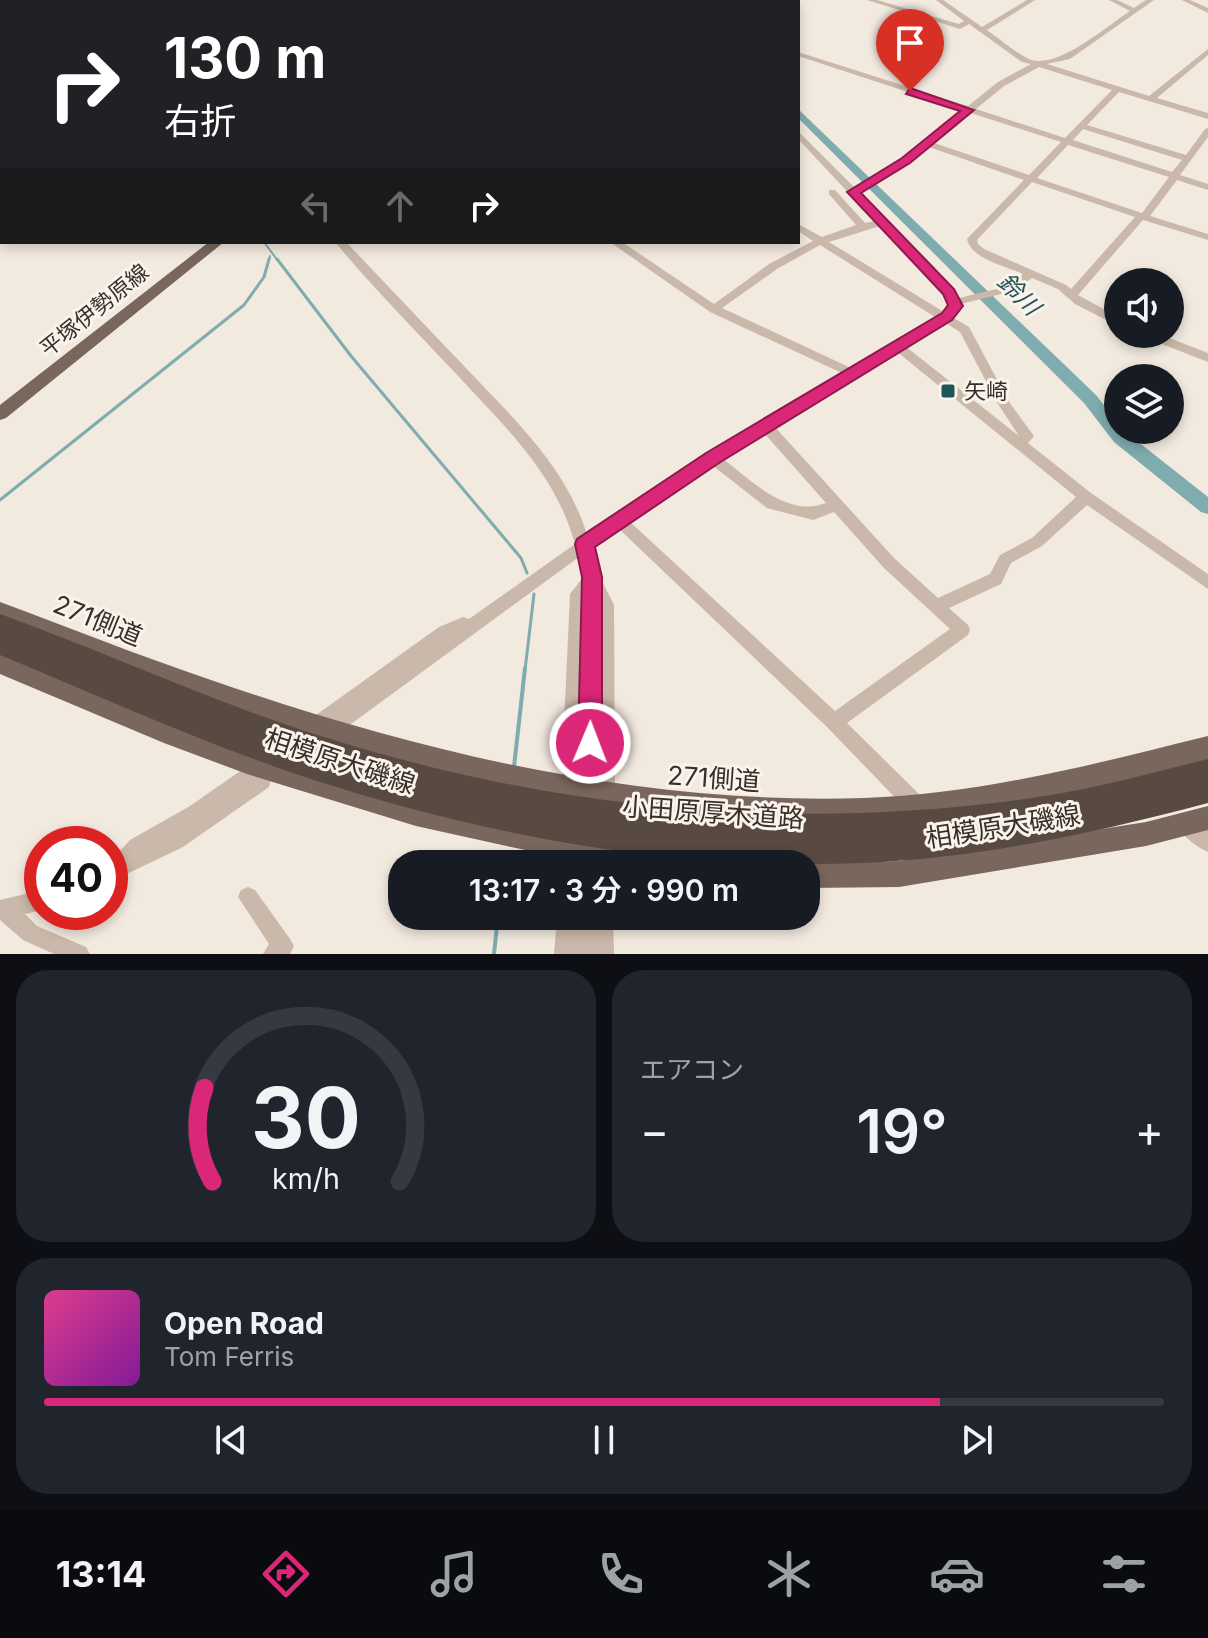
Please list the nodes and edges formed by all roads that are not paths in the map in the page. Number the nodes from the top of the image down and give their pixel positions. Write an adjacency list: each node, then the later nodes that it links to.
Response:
1 (870, 0): 9 (street)
2 (939, 0): 9 (street)
3 (1032, 0): 10 (street)
4 (1112, 0): 7 (street)
5 (1151, 0): 7 (street)
6 (1185, 0): 8 (street)
7 (1135, 11): 13 (street)
8 (1208, 11)
9 (967, 22): 10 (street)
10 (981, 30): 13 (street)
11 (1208, 51): 15 (street)
12 (800, 55): 16 (street)
13 (1036, 65): 14 (street); 16 (street)
14 (1117, 89): 15 (street); 18 (street)
15 (1152, 98): 17 (street)
16 (968, 110): 21 (street); 22 (street)
17 (1208, 116)
18 (1082, 126): 21 (street); 23 (street)
19 (1208, 131): 23 (street)
20 (800, 136): 28 (street)
21 (1066, 142): 24 (street); 25 (street)
22 (928, 144): 25 (street); 28 (street)
23 (1186, 158): 24 (street)
24 (1173, 176): 26 (street); 29 (street)
25 (1028, 180): 29 (street); 38 (street)
26 (1208, 187)
27 (832, 192): 31 (street)
28 (855, 192): 30 (street)
29 (1143, 216): 33 (street); 39 (street)
30 (882, 222): 31 (street); 41 (street)
31 (862, 226): 34 (street)
32 (800, 228): 34 (street)
33 (1208, 237)
34 (821, 241): 42 (street); 44 (street)
35 (214, 244): 40 (main road, 平塚伊勢原線)
36 (342, 244): 58 (street)
37 (618, 244): 42 (street)
38 (1031, 273): 39 (street); 41 (street)
39 (1072, 295): 43 (street)
40 (142, 300): 49 (main road); 50 (main road, 平塚伊勢原線); 51 (main road)
41 (956, 302): 44 (street)
42 (714, 309): 48 (street)
43 (1104, 315)
44 (947, 317): 45 (street); 53 (street)
45 (897, 346): 48 (street); 53 (street)
46 (1183, 348): 47 (street)
47 (1208, 358)
48 (854, 374): 52 (street)
49 (0, 405)
50 (0, 414)
51 (0, 424)
52 (766, 426): 54 (street); 56 (street)
53 (1020, 444): 55 (street)
54 (712, 458): 56 (street); 57 (street)
55 (1086, 497): 60 (street); 61 (street)
56 (837, 505): 61 (street)
57 (619, 520): 58 (street); 68 (street)
58 (584, 544): 59 (street); 63 (street)
59 (592, 577): 73 (street); 73 (street)
60 (1208, 582)
61 (936, 607): 68 (street)
62 (0, 611): 69 (main road, 271側道)
63 (492, 611): 67 (street); 69 (street)
64 (0, 624): 71 (highway, 小田原厚木道路)
65 (0, 644): 74 (highway, 小田原厚木道路)
66 (0, 664): 72 (main road, 相模原大磯線)
67 (341, 721)
68 (834, 722): 75 (street)
69 (315, 726): 73 (main road, 271側道)
70 (1208, 748): 75 (main road, 271側道)
71 (1208, 772)
72 (260, 773): 78 (main road, 相模原大磯線); 79 (street)
73 (588, 782): 75 (main road, 271側道)
74 (1208, 790)
75 (915, 804)
76 (1197, 821): 77 (street); 80 (main road, 相模原大磯線)
77 (1208, 842)
78 (542, 850)
79 (128, 864)
80 (820, 875)
81 (248, 897): 88 (street)
82 (24, 904): 83 (street)
83 (2, 910): 87 (street)
84 (566, 930): 89 (street)
85 (585, 930): 90 (street)
86 (603, 930): 91 (street)
87 (79, 954)
88 (274, 954)
89 (565, 954)
90 (584, 954)
91 (603, 954)

